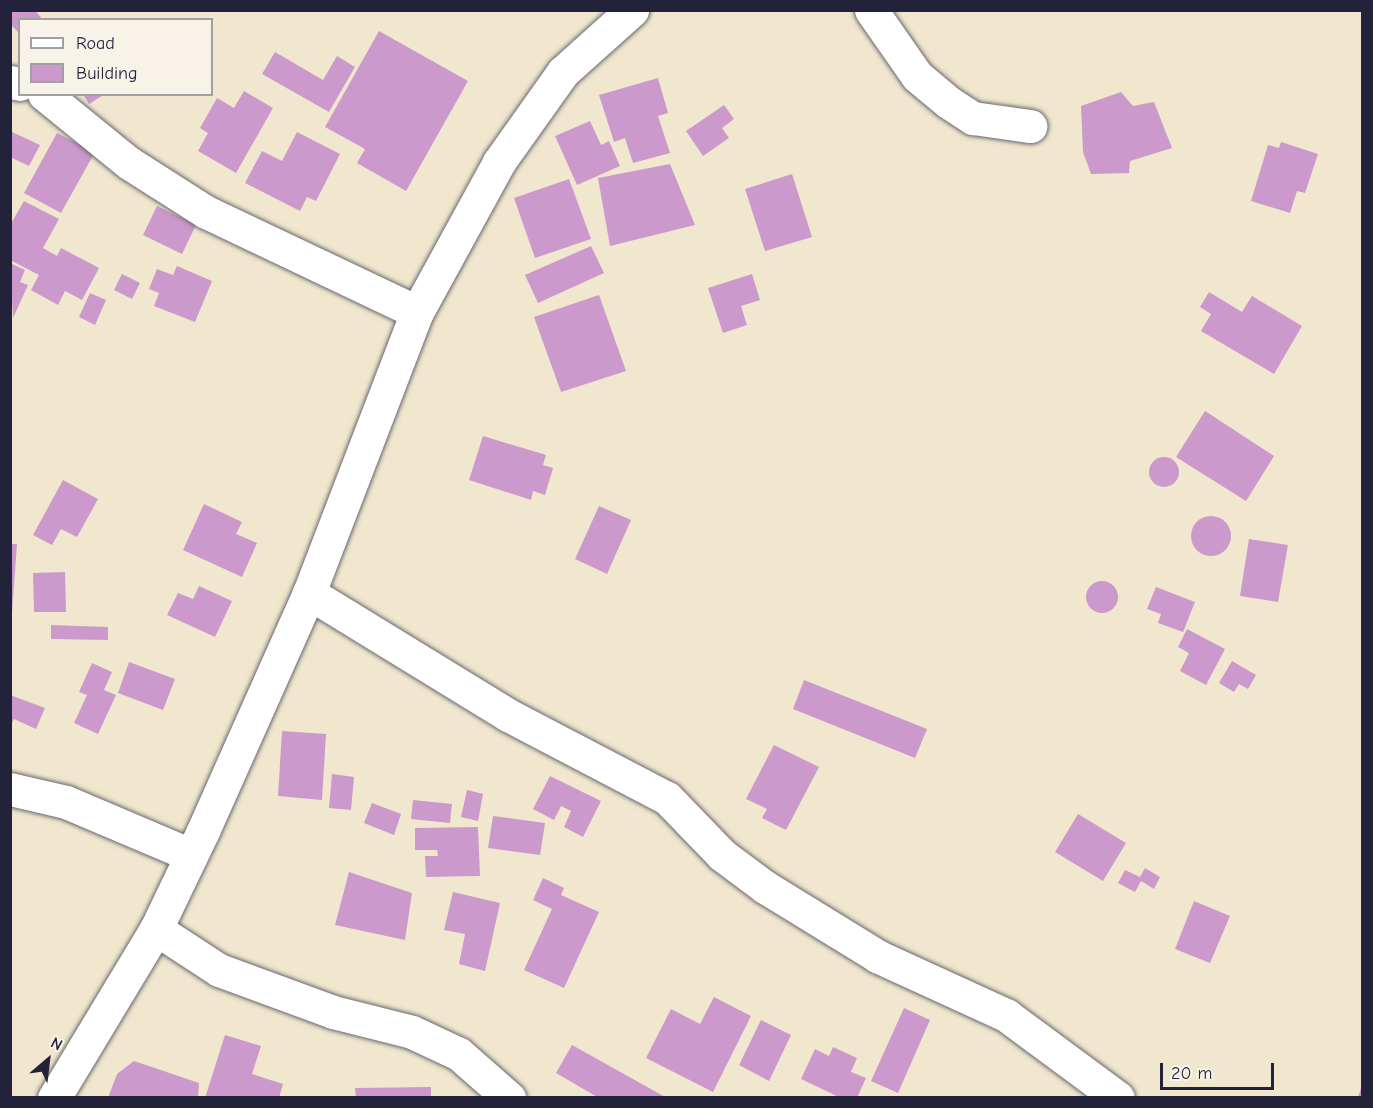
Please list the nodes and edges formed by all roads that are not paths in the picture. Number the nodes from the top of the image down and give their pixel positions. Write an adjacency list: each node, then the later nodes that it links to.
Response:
1 (632, 10): 5 (street)
2 (871, 10): 4 (street)
3 (46, 96): 5 (street)
4 (1030, 126)
5 (417, 312): 6 (street)
6 (309, 593): 8 (street); 12 (street)
7 (10, 789): 8 (street)
8 (191, 855): 9 (street)
9 (156, 930): 10 (street); 11 (street)
10 (54, 1098)
11 (509, 1098)
12 (1118, 1098)

